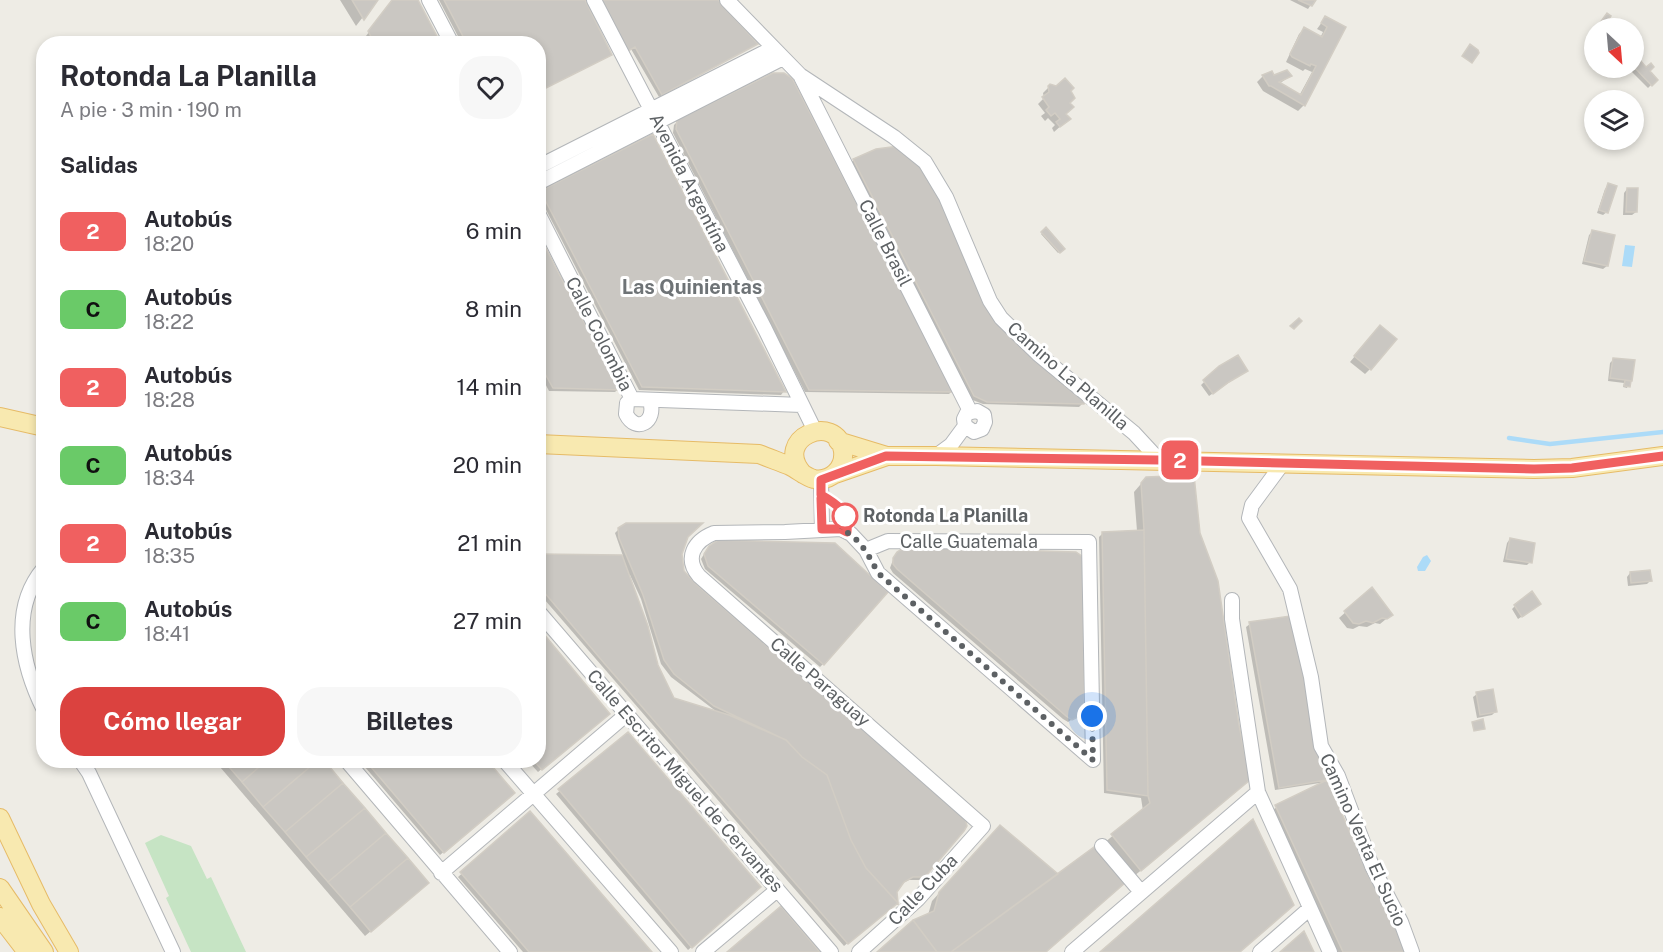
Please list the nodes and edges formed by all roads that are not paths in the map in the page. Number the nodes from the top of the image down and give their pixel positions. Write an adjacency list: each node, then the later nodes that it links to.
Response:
1 (429, 0): 4 (street)
2 (594, 0): 8 (street, Avenida Argentína)
3 (727, 0): 5 (street, Camino La Planilla)
4 (448, 36)
5 (773, 48): 6 (street, Camino La Planilla); 8 (street)
6 (783, 58): 7 (street, Camino La Planilla); 8 (street)
7 (800, 75): 15 (street, Calle Brasil); 30 (street, Camino La Planilla)
8 (655, 116): 9 (street); 10 (street); 14 (street, Avenida Argentína)
9 (546, 164)
10 (546, 178)
11 (546, 229): 12 (street, Calle Colombia)
12 (632, 399): 13 (street, Calle Colombia); 13 (street)
13 (650, 401): 14 (street, Calle Colombia)
14 (802, 405): 21 (street, Avenida Argentína)
15 (970, 411): 18 (street); 18 (street)
16 (0, 417): 17 (main road)
17 (36, 425)
18 (965, 426): 28 (street)
19 (0, 432): 20 (main road)
20 (36, 432)
21 (809, 434): 22 (main road); 26 (main road); 32 (main road)
22 (838, 441): 27 (main road); 33 (main road)
23 (546, 444): 24 (main road)
24 (619, 449): 25 (main road); 26 (main road)
25 (546, 450)
26 (759, 454): 32 (main road)
27 (886, 456): 28 (main road); 33 (main road)
28 (936, 456): 30 (main road)
29 (1663, 456): 31 (main road)
30 (1159, 460): 31 (main road)
31 (1283, 463): 67 (street, Camino Venta El Sucio)
32 (803, 474): 33 (main road)
33 (828, 477): 34 (street)
34 (822, 529): 35 (street); 47 (street, Calle Paraguay)
35 (866, 550): 35 (street, Calle Guatemala)
36 (36, 578): 39 (street)
37 (1232, 600): 44 (street)
38 (546, 620): 40 (street, Calle Escritor Miguel de Cervantes)
39 (36, 694)
40 (627, 714): 45 (street); 51 (street, Calle Escritor Miguel de Cervantes)
41 (86, 768): 58 (street)
42 (353, 768): 49 (street)
43 (511, 768): 45 (street)
44 (1258, 792): 52 (street); 53 (street)
45 (532, 794): 49 (street); 60 (street)
46 (0, 818): 57 (main road)
47 (983, 826): 63 (street, Calle Cuba)
48 (1102, 846): 52 (street)
49 (441, 873): 59 (street)
50 (0, 888): 56 (main road)
51 (777, 890): 61 (street); 62 (street, Calle Escritor Miguel de Cervantes)
52 (1141, 892): 64 (street)
53 (1309, 909): 65 (street); 66 (street)
54 (0, 917): 55 (main road)
55 (27, 952)
56 (44, 952)
57 (69, 952)
58 (173, 952)
59 (510, 952)
60 (670, 952)
61 (703, 952)
62 (831, 952)
63 (859, 952)
64 (1072, 952)
65 (1260, 952)
66 (1330, 952)
67 (1412, 952)

